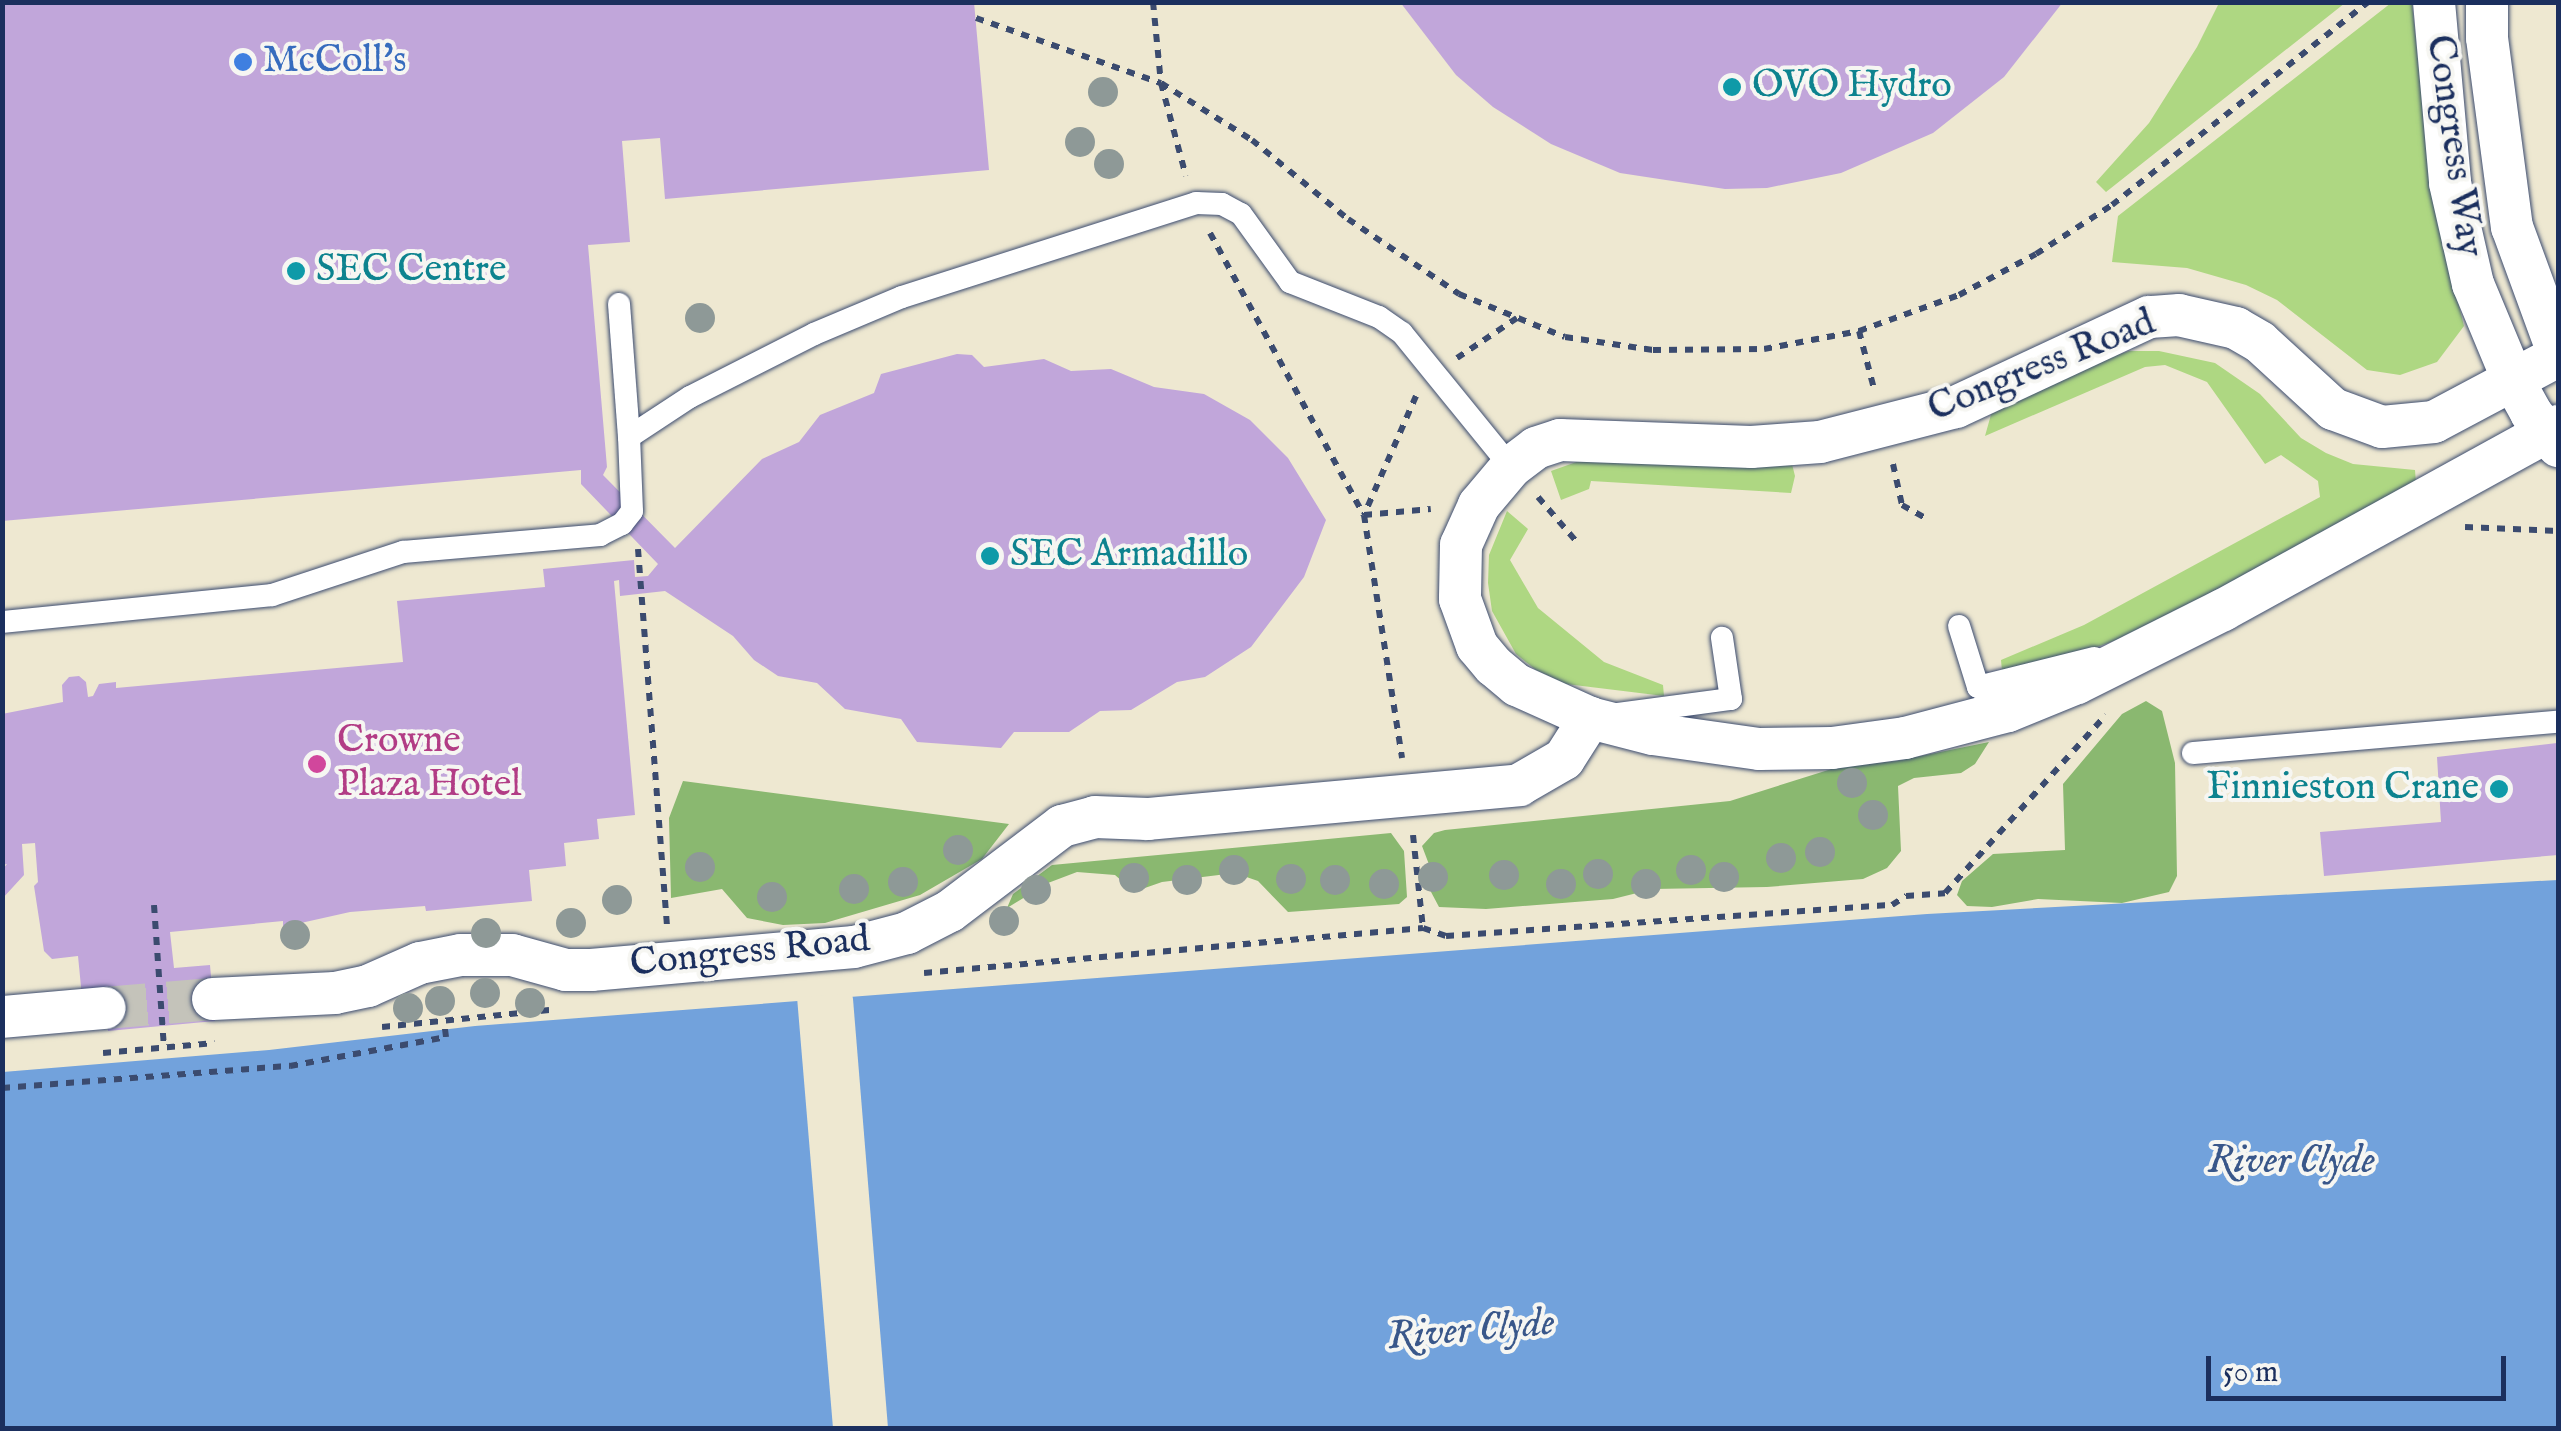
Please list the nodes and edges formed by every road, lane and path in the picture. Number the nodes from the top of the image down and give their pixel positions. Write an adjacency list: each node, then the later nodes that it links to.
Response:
1 (1153, 2): 6 (path)
2 (2368, 2): 6 (path)
3 (2434, 2): 10 (street, Congress Way)
4 (2487, 2): 9 (street, Congress Way)
5 (976, 18): 6 (path)
6 (1161, 83): 7 (path)
7 (1196, 203): 12 (lane); 13 (lane); 23 (path)
8 (620, 304): 12 (lane)
9 (2558, 355): 10 (street, Congress Road)
10 (2513, 380): 11 (street, Congress Way); 13 (street, Congress Road)
11 (2555, 435): 18 (street, Congress Road)
12 (629, 436): 14 (lane)
13 (1512, 466): 20 (street, Congress Road)
14 (634, 492): 15 (lane); 26 (path)
15 (2, 622)
16 (1959, 626): 18 (lane)
17 (1722, 638): 20 (lane)
18 (2165, 640): 20 (street, Congress Road)
19 (2116, 704): 25 (path)
20 (1590, 718): 23 (street, Congress Road)
21 (2558, 722): 22 (lane)
22 (2193, 753)
23 (1408, 797): 25 (path); 26 (street, Congress Road)
24 (154, 905): 35 (path)
25 (1423, 928): 27 (path)
26 (670, 963): 28 (street, Congress Road)
27 (919, 974)
28 (213, 999)
29 (106, 1008): 31 (street)
30 (558, 1009): 32 (path)
31 (2, 1017)
32 (444, 1020): 33 (path); 37 (path)
33 (369, 1028)
34 (220, 1043): 35 (path)
35 (164, 1048): 36 (path)
36 (92, 1054)
37 (2, 1088)

